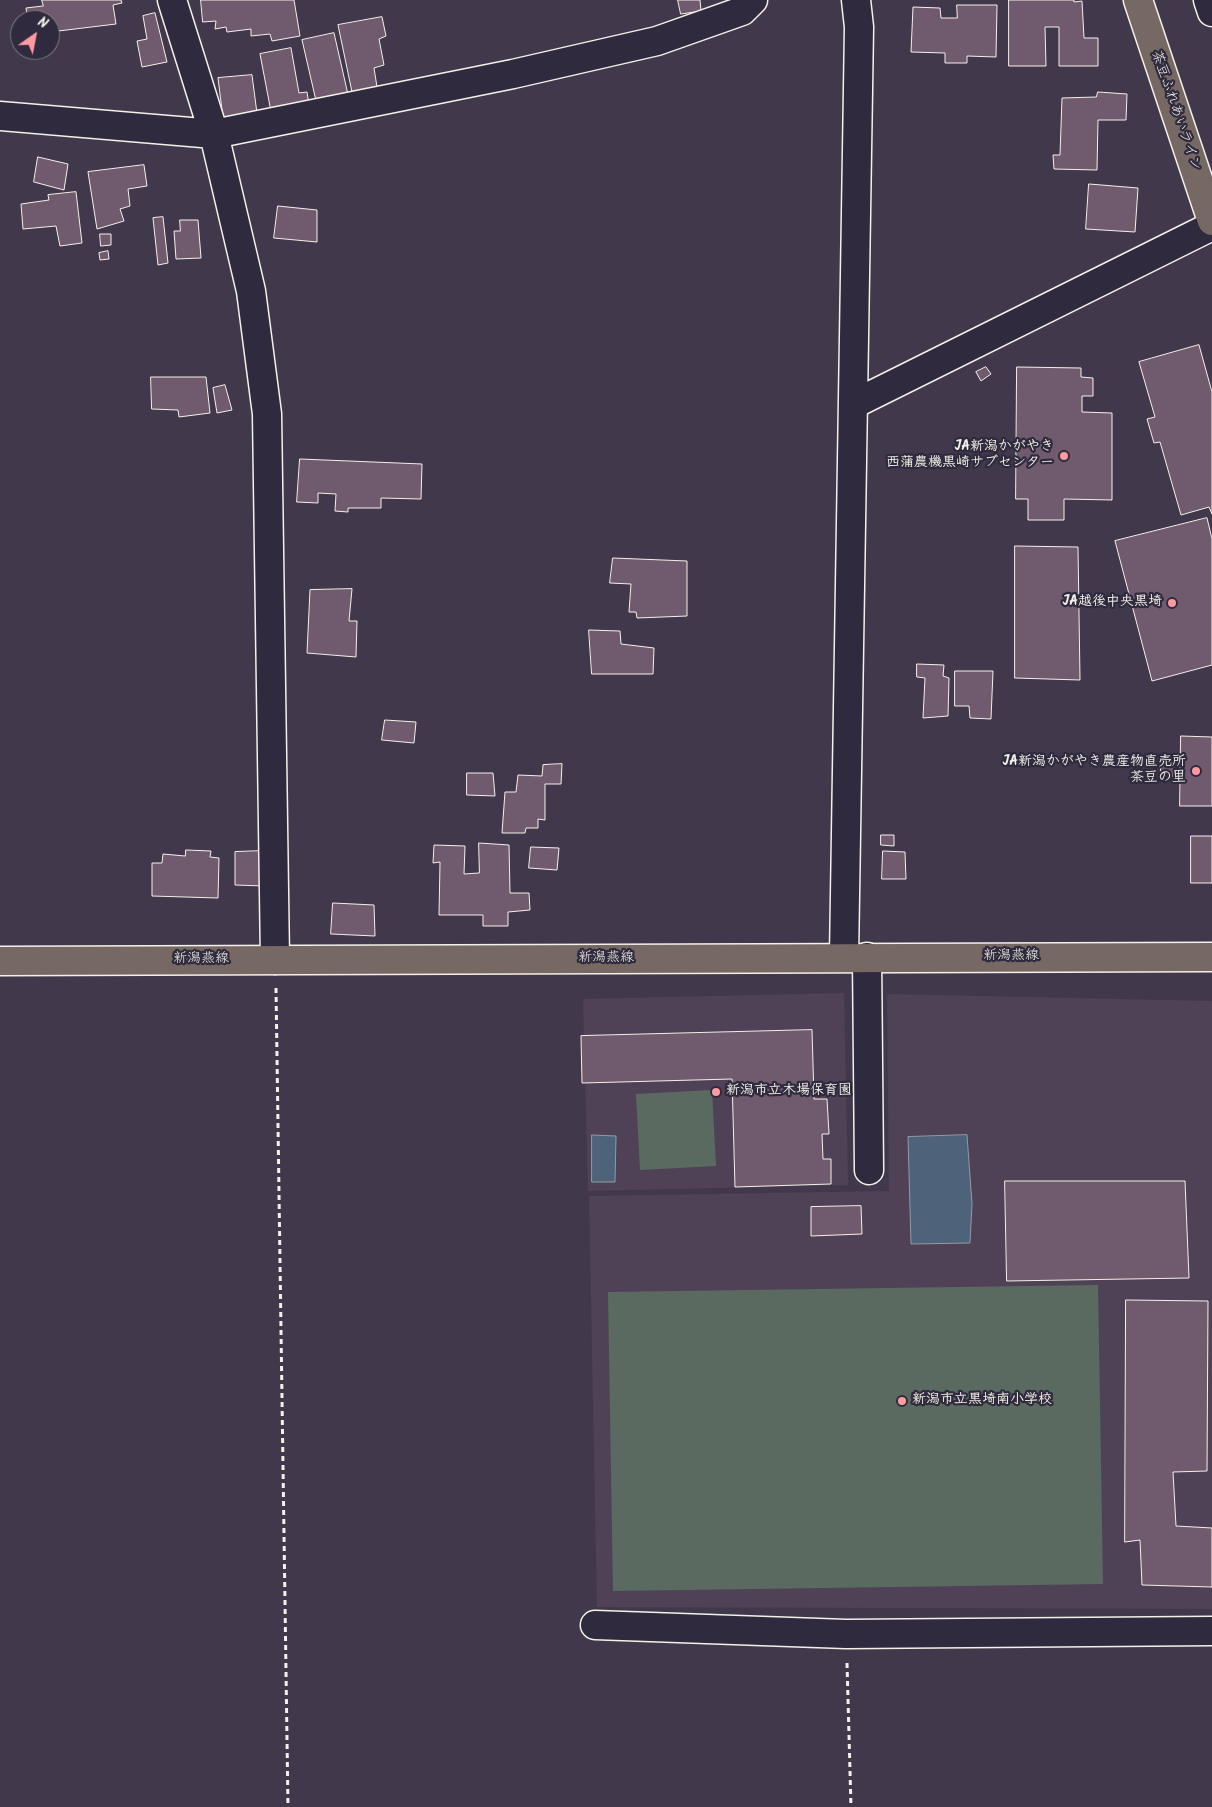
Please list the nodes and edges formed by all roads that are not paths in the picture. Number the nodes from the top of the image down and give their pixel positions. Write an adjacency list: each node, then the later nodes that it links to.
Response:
1 (172, 0): 8 (street)
2 (753, 0): 8 (street)
3 (856, 0): 11 (street)
4 (1138, 0): 9 (main road, 茶豆ふれあいライン)
5 (1208, 0): 6 (street)
6 (1212, 12)
7 (0, 116): 8 (street)
8 (214, 134): 14 (street)
9 (1212, 221)
10 (1212, 226): 11 (street)
11 (854, 404): 13 (street)
12 (1212, 956): 13 (main road, 新潟燕線)
13 (856, 957): 14 (main road, 新潟燕線); 16 (street)
14 (276, 960): 15 (main road, 新潟燕線)
15 (0, 961)
16 (869, 1170)
17 (596, 1625): 18 (street)
18 (1212, 1631)

